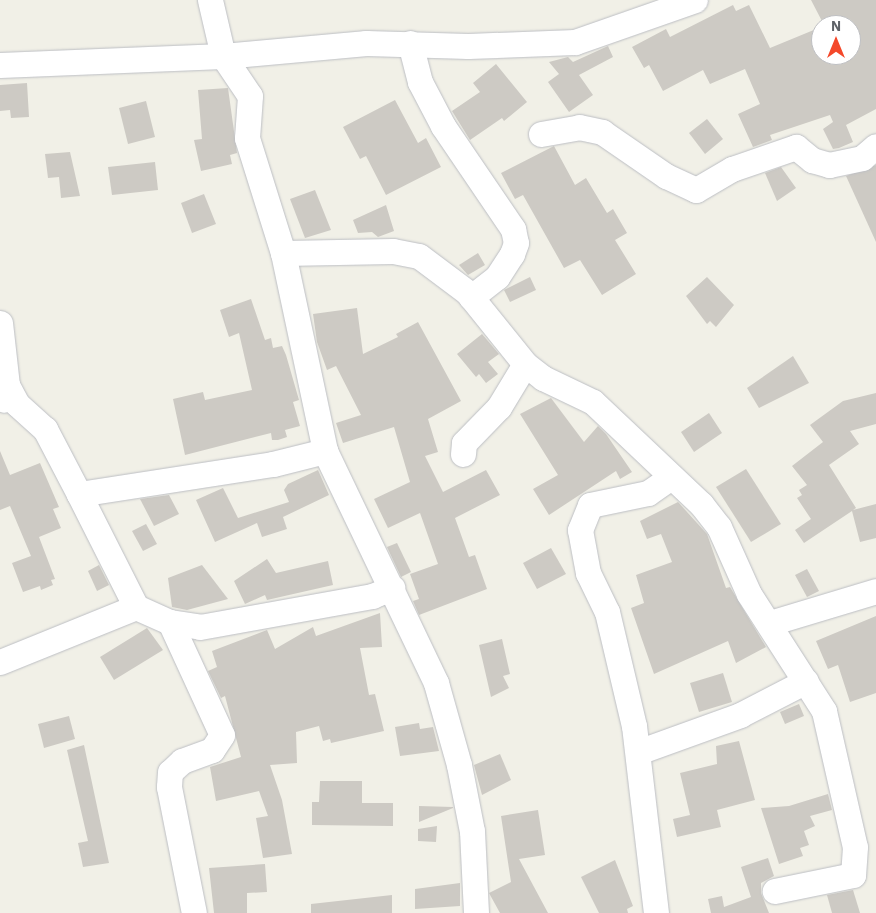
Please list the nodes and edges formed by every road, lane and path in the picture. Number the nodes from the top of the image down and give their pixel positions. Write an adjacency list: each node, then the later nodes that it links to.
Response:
1 (210, 0): 4 (street)
2 (695, 0): 3 (street)
3 (410, 43): 4 (street); 9 (street)
4 (223, 56): 5 (street); 8 (street)
5 (0, 65)
6 (541, 134): 7 (street)
7 (876, 146)
8 (283, 253): 9 (street); 14 (street)
9 (471, 298): 11 (street)
10 (0, 323): 12 (street)
11 (525, 364): 15 (street); 16 (street)
12 (7, 385): 13 (street); 17 (street)
13 (0, 409)
14 (325, 451): 17 (street); 18 (street)
15 (463, 454)
16 (671, 477): 22 (street); 25 (street)
17 (79, 494): 20 (street)
18 (392, 588): 21 (street); 28 (street)
19 (876, 591): 22 (street)
20 (136, 607): 21 (street); 23 (street)
21 (170, 622): 27 (street)
22 (770, 623): 24 (street)
23 (0, 662)
24 (806, 681): 25 (street); 26 (street)
25 (638, 752): 29 (street)
26 (775, 891)
27 (194, 913)
28 (476, 913)
29 (656, 913)

